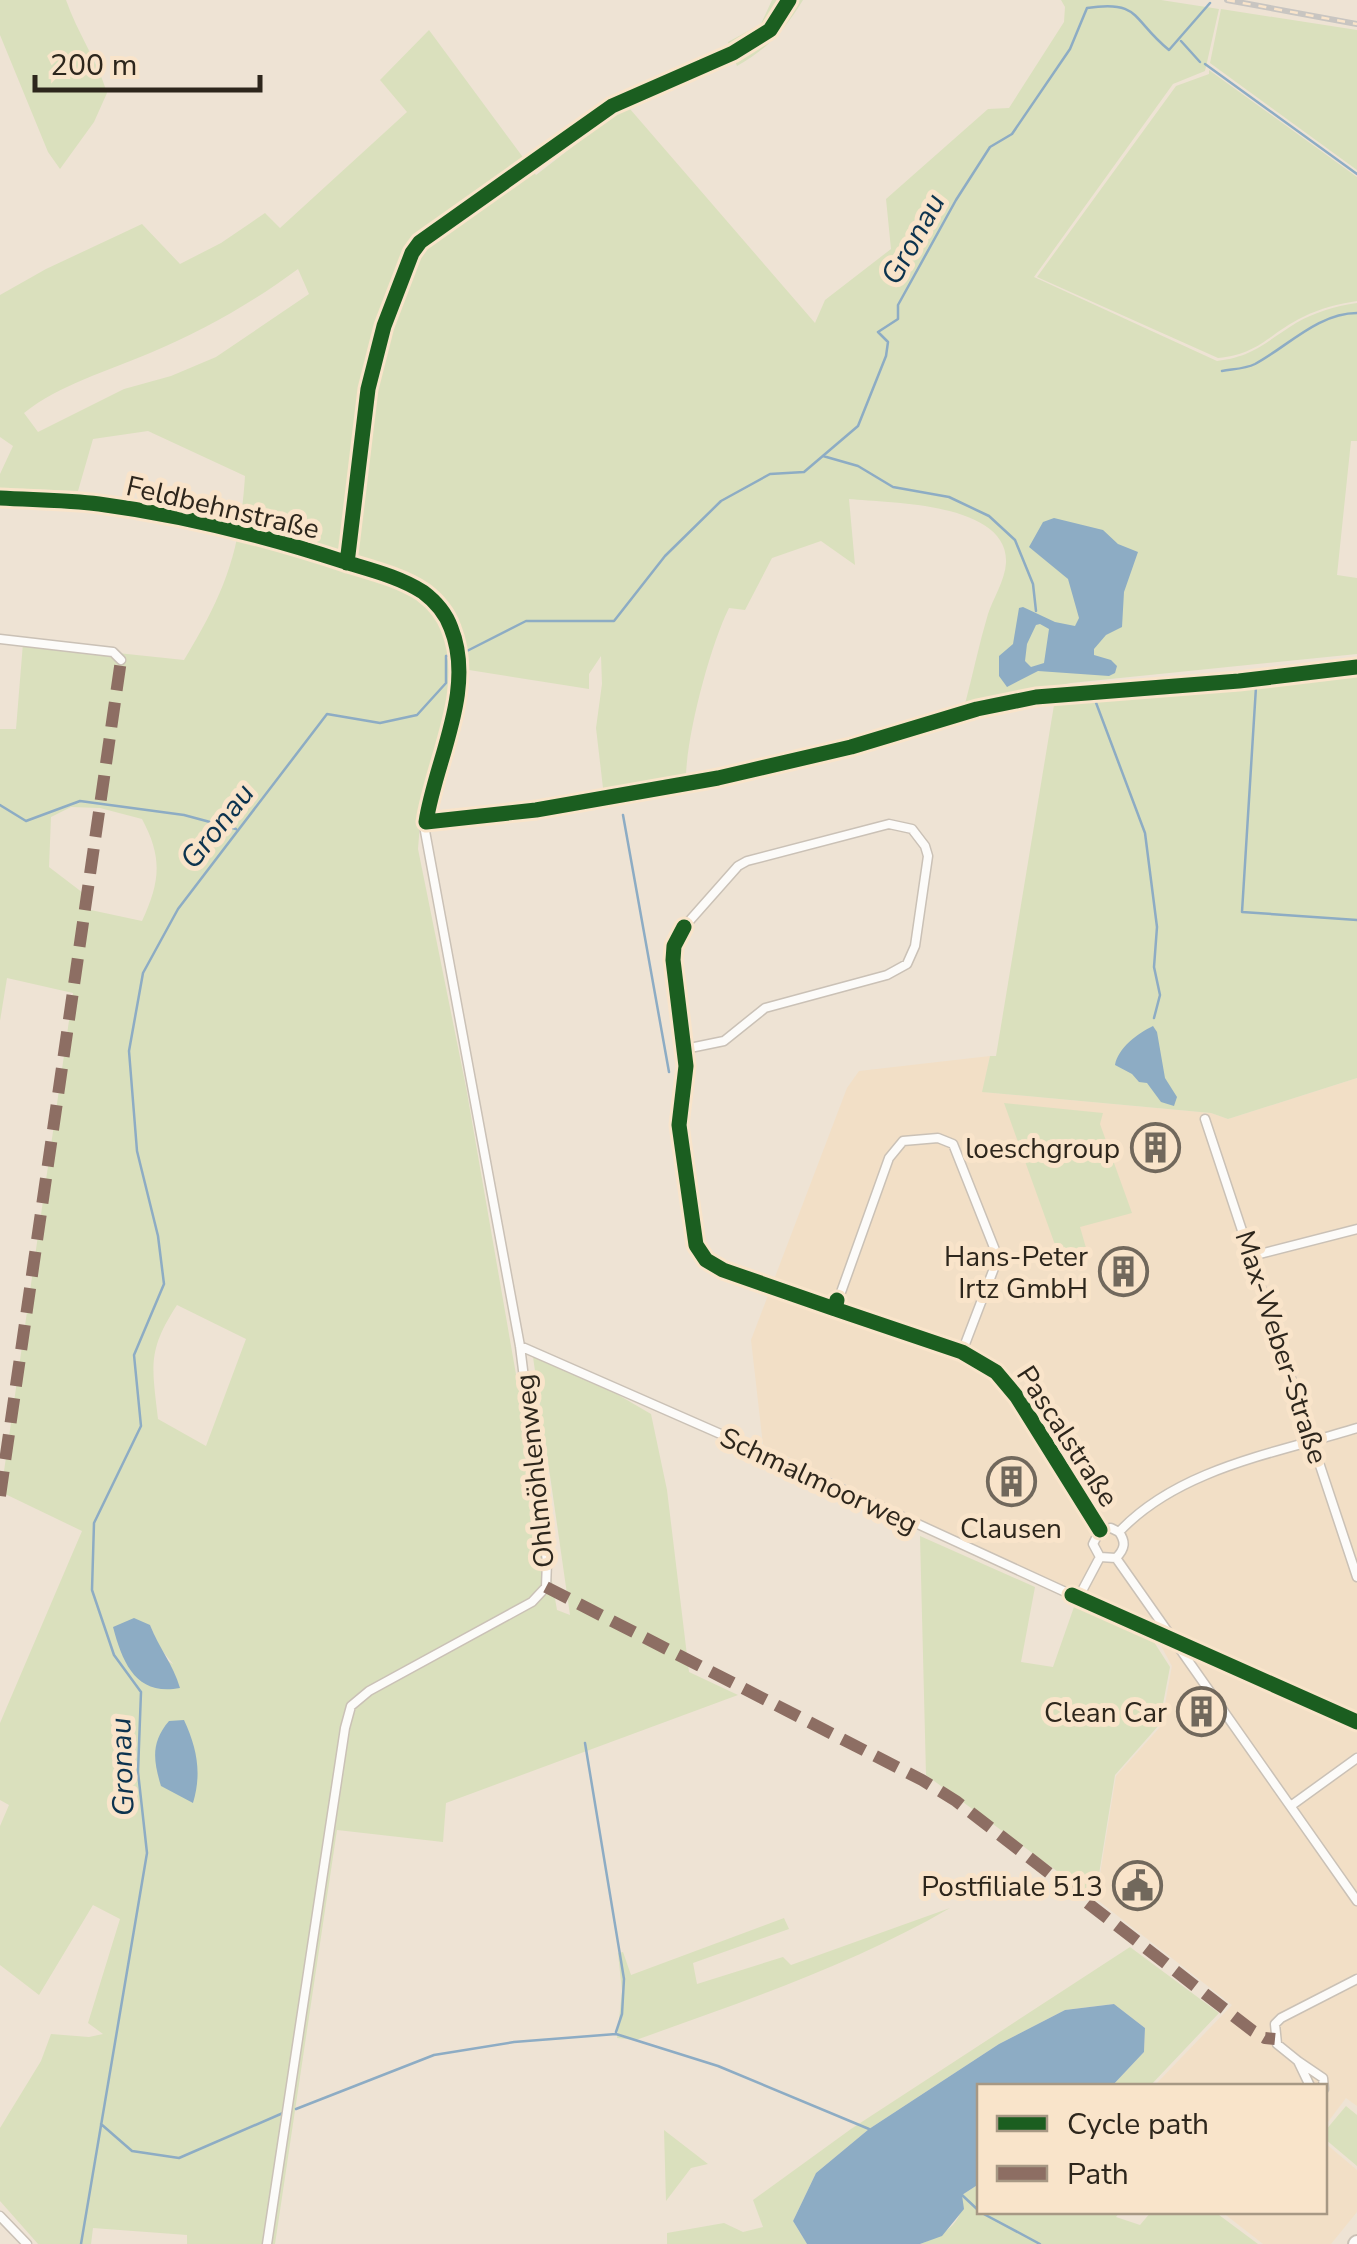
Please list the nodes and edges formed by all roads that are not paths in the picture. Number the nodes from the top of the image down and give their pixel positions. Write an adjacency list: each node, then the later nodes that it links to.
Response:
1 (0, 498): 5 (street, Feldbehnstraße)
2 (0, 639): 3 (street)
3 (121, 660)
4 (655, 790): 5 (street)
5 (426, 822): 11 (street, Ohlmöhlenweg)
6 (685, 1049): 6 (street); 10 (street, Pascalstraße)
7 (1205, 1119): 9 (street, Max-Weber-Straße)
8 (1357, 1229): 9 (street)
9 (1252, 1256): 14 (street, Max-Weber-Straße)
10 (836, 1304): 12 (street, Pascalstraße); 12 (street)
11 (520, 1346): 17 (street, Schmalmoorweg); 29 (street, Ohlmöhlenweg)
12 (962, 1352): 15 (street, Pascalstraße)
13 (1357, 1428): 14 (street)
14 (1312, 1442): 16 (street); 19 (street, Max-Weber-Straße)
15 (1100, 1530): 16 (street, Pascalstraße); 17 (street, Pascalstraße)
16 (1119, 1532): 18 (street, Pascalstraße)
17 (1100, 1557): 18 (street)
18 (1116, 1558): 21 (street)
19 (1357, 1577)
20 (1357, 1758): 21 (street)
21 (1292, 1805): 22 (street)
22 (1357, 1900)
23 (1357, 1979): 24 (street)
24 (1298, 2061): 25 (street); 26 (street)
25 (1309, 2084)
26 (1324, 2084)
27 (0, 2216): 28 (street)
28 (28, 2244)
29 (267, 2244)

